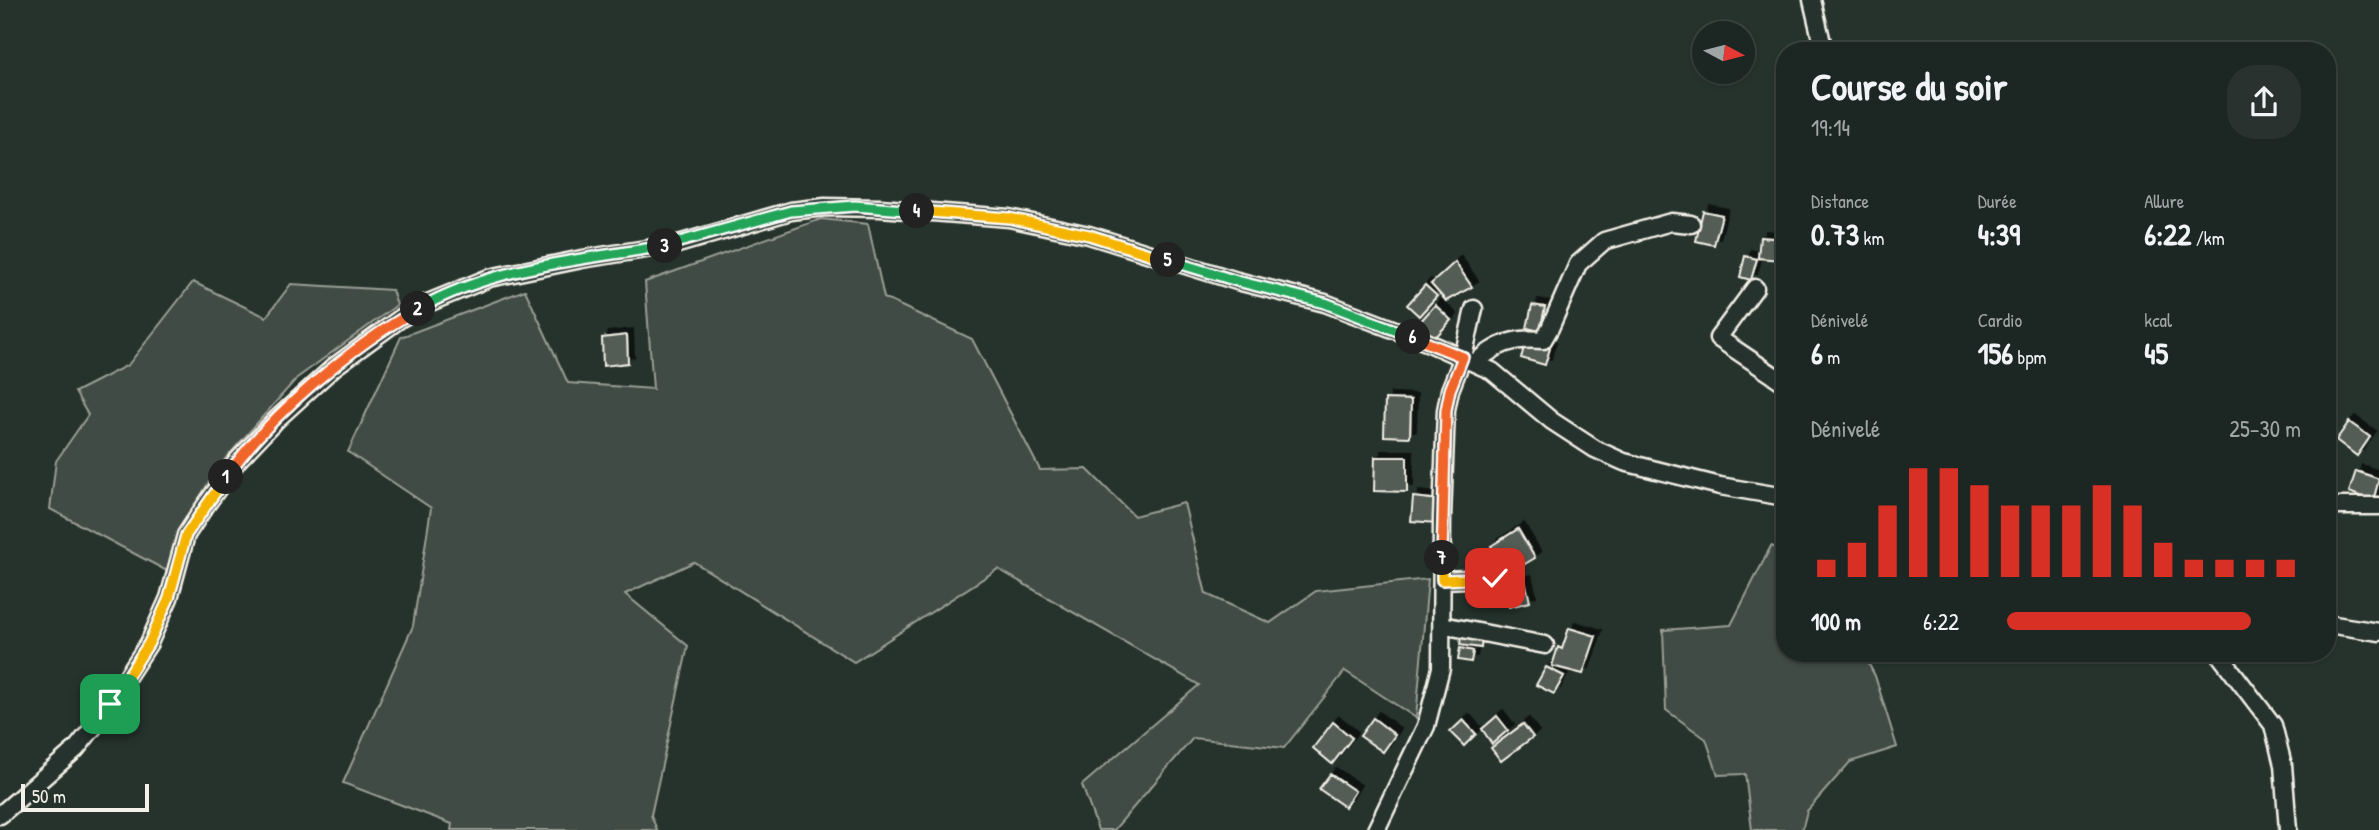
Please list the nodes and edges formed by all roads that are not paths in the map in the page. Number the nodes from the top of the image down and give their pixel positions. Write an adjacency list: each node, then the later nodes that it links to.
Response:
1 (1812, 0): 2 (street)
2 (1822, 42)
3 (1691, 224): 6 (street)
4 (1755, 288): 7 (street)
5 (1474, 309): 6 (street)
6 (1468, 360): 8 (street); 12 (street); 18 (street)
7 (1776, 377)
8 (1776, 495)
9 (2336, 506): 10 (street)
10 (2379, 506)
11 (1495, 578): 12 (street)
12 (1442, 580): 13 (street)
13 (1442, 625): 16 (street); 19 (street)
14 (2336, 625): 15 (street)
15 (2379, 632)
16 (1545, 645)
17 (2225, 662): 20 (street)
18 (0, 815)
19 (1376, 830)
20 (2288, 830)

